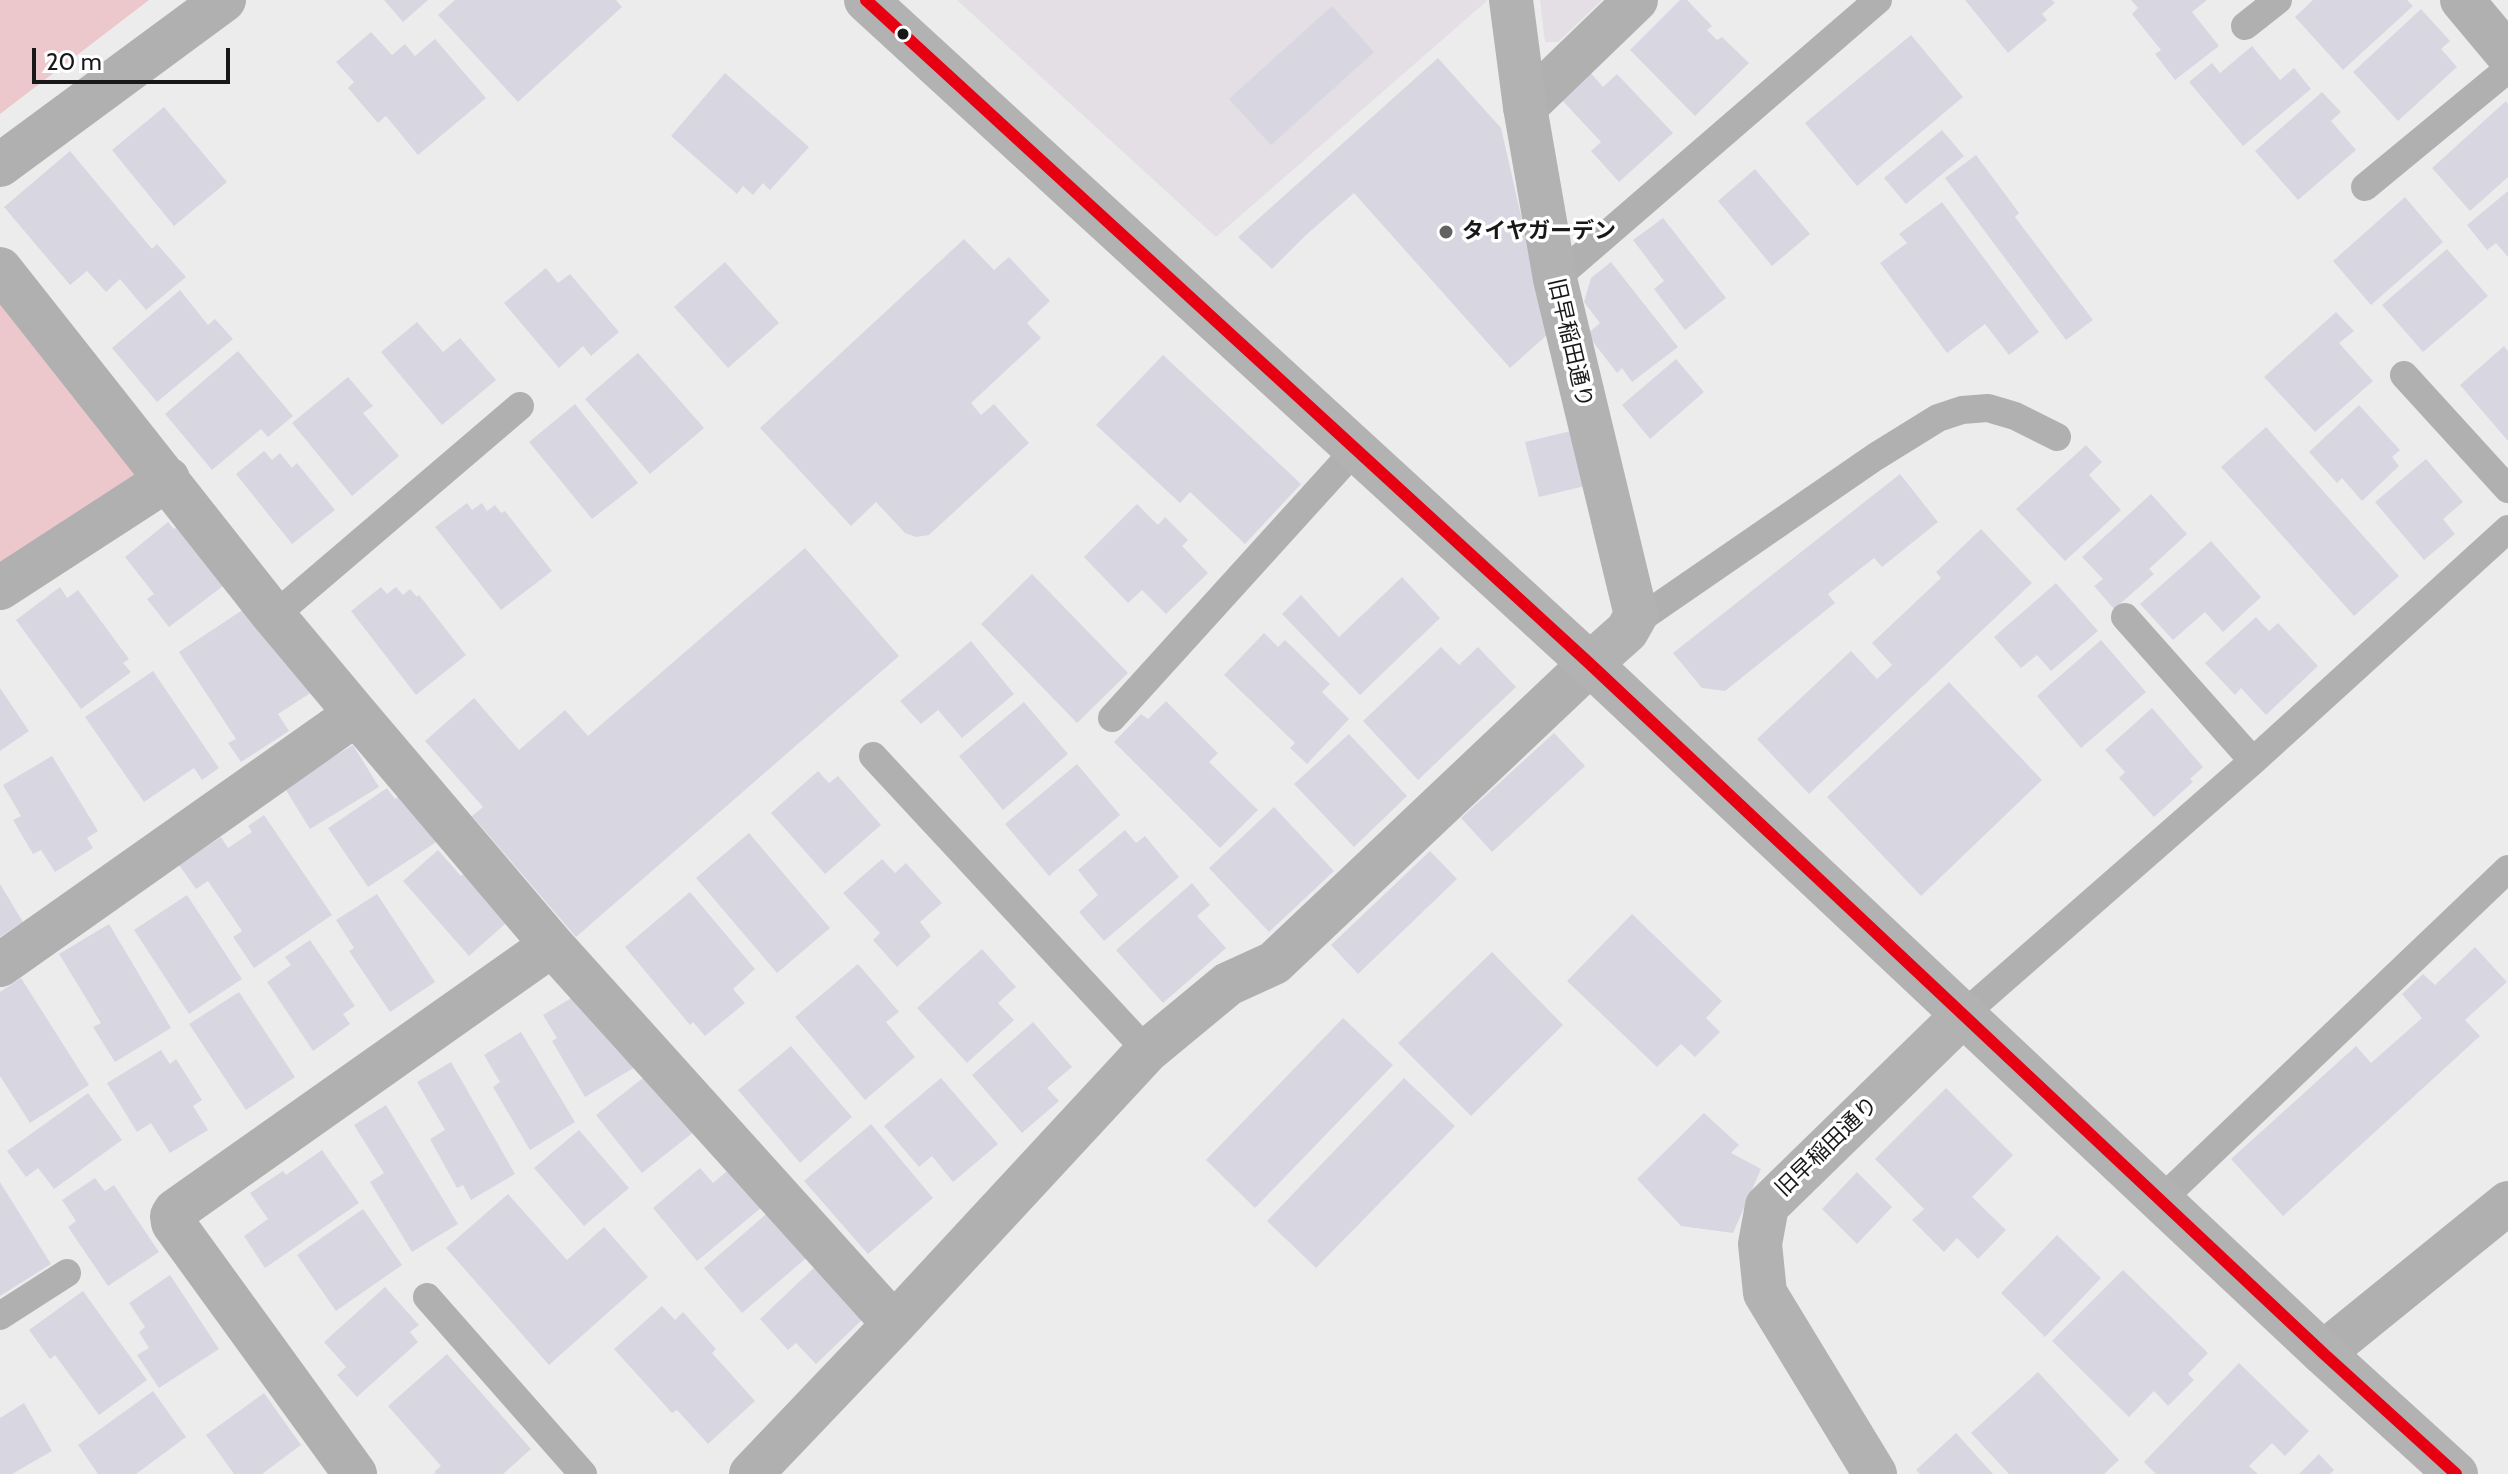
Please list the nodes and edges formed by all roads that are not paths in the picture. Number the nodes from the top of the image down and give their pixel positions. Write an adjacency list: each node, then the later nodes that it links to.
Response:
1 (224, 0): 12 (street)
2 (1511, 0): 11 (main road, 旧早稲田通り)
3 (1636, 0): 11 (street)
4 (1878, 0): 15 (lane)
5 (2278, 0): 8 (lane)
6 (2462, 0): 9 (street)
7 (875, 3): 19 (main road)
8 (2245, 26)
9 (2508, 55)
10 (2508, 69): 13 (lane)
11 (1525, 107): 15 (main road, 旧早稲田通り)
12 (0, 165)
13 (2365, 187)
14 (0, 269): 20 (street)
15 (1555, 279): 26 (main road, 旧早稲田通り)
16 (2404, 375): 21 (lane)
17 (520, 406): 24 (lane)
18 (2057, 437): 26 (lane)
19 (1356, 449): 27 (main road); 29 (lane)
20 (168, 479): 23 (street); 24 (street)
21 (2508, 489)
22 (2508, 529): 31 (lane)
23 (0, 588)
24 (274, 616): 28 (street)
25 (2125, 617): 31 (lane)
26 (1634, 623): 27 (main road)
27 (1590, 664): 35 (main road); 36 (street)
28 (356, 714): 33 (street); 34 (street)
29 (1112, 718)
30 (873, 756): 36 (lane)
31 (2253, 761): 35 (lane)
32 (2508, 869): 37 (lane)
33 (552, 945): 42 (street); 44 (street)
34 (0, 965)
35 (1964, 1014): 37 (main road); 47 (main road, 旧早稲田通り)
36 (1147, 1051): 42 (street)
37 (2161, 1200): 43 (main road)
38 (2508, 1203): 43 (street)
39 (67, 1273): 41 (lane)
40 (427, 1297): 45 (lane)
41 (0, 1316)
42 (894, 1324): 46 (street)
43 (2323, 1353): 48 (main road)
44 (344, 1470)
45 (583, 1474)
46 (751, 1474)
47 (1875, 1474)
48 (2456, 1474)

